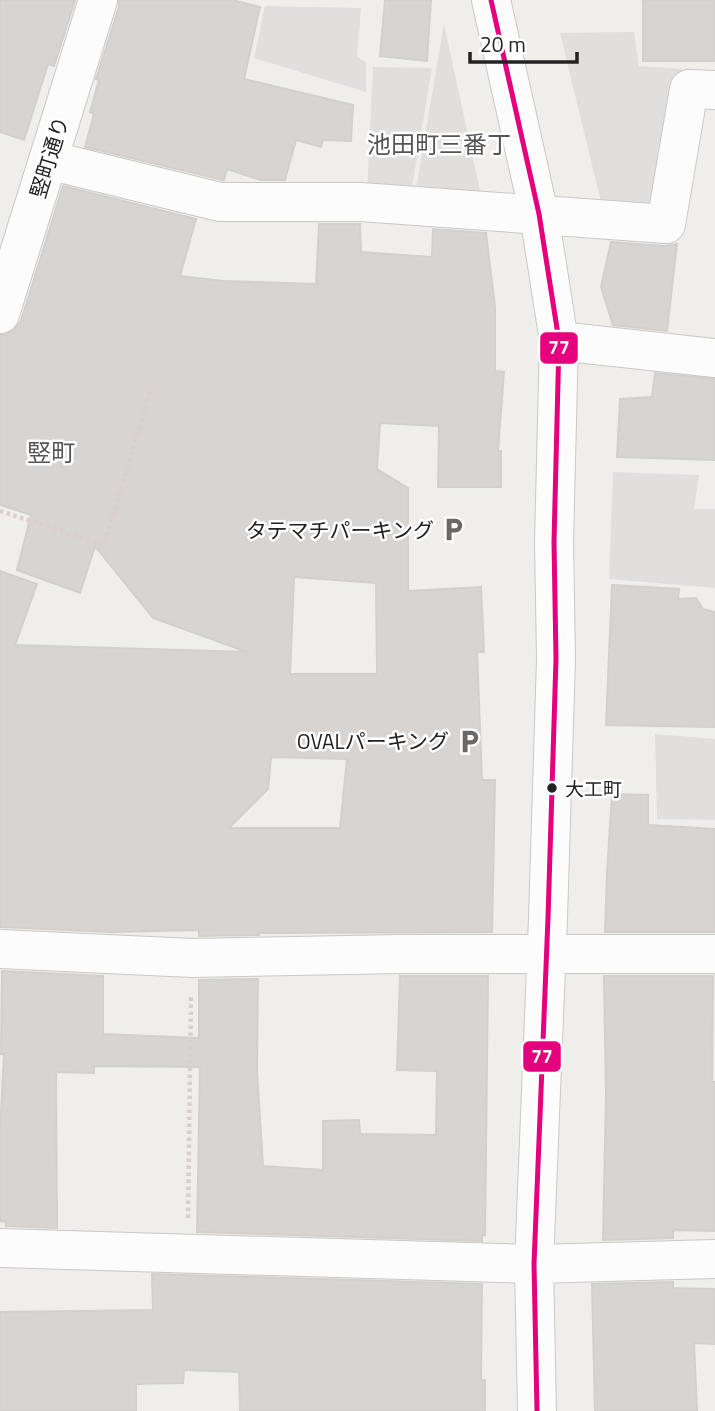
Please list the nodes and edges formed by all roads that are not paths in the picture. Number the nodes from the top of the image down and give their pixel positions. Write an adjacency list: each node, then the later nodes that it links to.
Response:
1 (98, 0): 4 (street, 竪町通り)
2 (491, 0): 5 (street)
3 (715, 90): 5 (street)
4 (48, 160): 5 (street); 6 (street, 竪町通り)
5 (539, 214): 7 (street)
6 (0, 314)
7 (559, 341): 8 (street); 11 (street)
8 (715, 358)
9 (0, 949): 11 (street)
10 (715, 954): 11 (street)
11 (546, 955): 14 (street)
12 (0, 1248): 14 (street)
13 (715, 1259): 14 (street)
14 (534, 1264): 15 (street)
15 (537, 1411)

